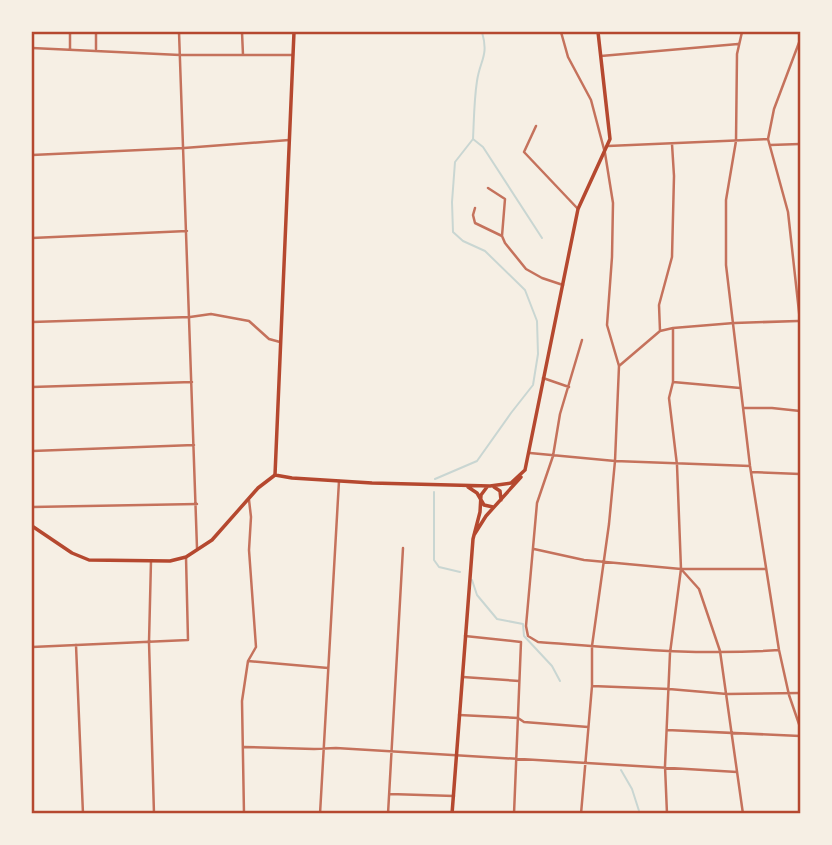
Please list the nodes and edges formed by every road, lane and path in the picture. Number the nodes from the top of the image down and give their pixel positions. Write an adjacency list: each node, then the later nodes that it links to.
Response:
1 (70, 32): 12 (street)
2 (96, 32): 13 (street)
3 (179, 32): 14 (street)
4 (242, 32): 15 (street)
5 (294, 32): 16 (main road)
6 (561, 32): 27 (street)
7 (598, 32): 17 (main road)
8 (742, 32): 10 (street)
9 (800, 40): 19 (street)
10 (739, 44): 17 (street); 21 (street)
11 (32, 48): 12 (street)
12 (70, 50): 13 (street)
13 (96, 51): 14 (street)
14 (180, 55): 15 (street); 26 (street)
15 (243, 55): 16 (street)
16 (293, 55): 20 (main road)
17 (601, 56): 25 (main road)
18 (536, 126): 31 (street)
19 (768, 139): 21 (street); 24 (street)
20 (289, 140): 26 (street); 43 (main road)
21 (736, 141): 22 (street); 39 (street)
22 (672, 144): 25 (street); 41 (street)
23 (800, 144): 24 (street)
24 (770, 145): 38 (street)
25 (608, 146): 27 (main road)
26 (184, 148): 28 (street); 32 (street)
27 (605, 153): 31 (main road); 45 (street)
28 (32, 155)
29 (488, 188): 33 (street)
30 (475, 208): 33 (street)
31 (578, 209): 35 (main road)
32 (187, 231): 34 (street); 36 (street)
33 (502, 236): 35 (street)
34 (32, 238)
35 (563, 285): 46 (main road)
36 (190, 317): 37 (street); 43 (street); 47 (street)
37 (32, 321)
38 (800, 321): 39 (street); 44 (street)
39 (734, 323): 40 (street); 51 (street)
40 (673, 328): 41 (street); 48 (street)
41 (660, 331): 45 (street)
42 (582, 340): 50 (street)
43 (280, 342): 64 (main road)
44 (800, 361)
45 (619, 366): 58 (street)
46 (543, 378): 50 (street); 56 (main road)
47 (192, 382): 49 (street); 54 (street)
48 (673, 382): 51 (street); 59 (street)
49 (32, 387)
50 (569, 387): 57 (street)
51 (741, 388): 52 (street)
52 (743, 408): 53 (street); 60 (street)
53 (800, 411)
54 (194, 445): 55 (street); 70 (street)
55 (32, 451)
56 (530, 453): 57 (street); 61 (main road)
57 (553, 456): 58 (street); 76 (street)
58 (615, 461): 59 (street); 79 (street)
59 (677, 465): 60 (street); 81 (street)
60 (750, 466): 62 (street)
61 (525, 470): 67 (main road); 71 (main road)
62 (751, 472): 63 (street); 82 (street)
63 (800, 474)
64 (275, 475): 65 (main road); 68 (main road)
65 (339, 481): 66 (main road); 92 (street)
66 (465, 485): 67 (main road); 69 (main road)
67 (490, 486): 69 (main road); 71 (main road)
68 (249, 500): 77 (main road); 91 (street)
69 (481, 500): 71 (main road); 74 (main road)
70 (197, 504): 72 (street); 77 (street)
71 (498, 505): 74 (main road)
72 (32, 507)
73 (32, 526): 80 (main road)
74 (474, 535): 83 (main road)
75 (403, 548): 109 (street)
76 (534, 549): 79 (street); 86 (street)
77 (197, 551): 78 (main road)
78 (186, 557): 80 (main road); 84 (street)
79 (603, 560): 81 (street); 86 (street)
80 (150, 561): 84 (street)
81 (681, 569): 82 (street); 89 (street); 90 (street)
82 (766, 569): 88 (street)
83 (465, 636): 93 (main road); 94 (street)
84 (149, 642): 85 (street); 118 (street)
85 (76, 645): 87 (street); 117 (street)
86 (592, 646): 90 (street); 95 (street)
87 (32, 647)
88 (779, 650): 89 (street); 99 (street)
89 (720, 651): 90 (street); 98 (street)
90 (670, 653): 96 (street)
91 (248, 661): 92 (street); 107 (street)
92 (328, 668): 108 (street)
93 (462, 677): 94 (street); 100 (main road)
94 (519, 681): 101 (street)
95 (592, 686): 96 (street); 102 (street)
96 (669, 689): 98 (street); 104 (street)
97 (800, 693): 99 (street)
98 (727, 694): 99 (street); 105 (street)
99 (789, 695): 103 (street)
100 (460, 715): 101 (street); 110 (main road)
101 (518, 718): 102 (street); 111 (street)
102 (589, 727): 112 (street)
103 (800, 727)
104 (667, 730): 105 (street); 113 (street)
105 (732, 734): 106 (street); 114 (street)
106 (800, 736)
107 (243, 747): 108 (street); 119 (street)
108 (322, 748): 109 (street); 120 (street)
109 (391, 752): 110 (street); 115 (street)
110 (457, 756): 111 (street); 116 (main road)
111 (517, 760): 112 (street); 123 (street)
112 (586, 764): 113 (street); 124 (street)
113 (665, 769): 114 (street); 125 (street)
114 (737, 772): 126 (street)
115 (389, 794): 116 (street); 121 (street)
116 (453, 796): 122 (main road)
117 (83, 814)
118 (154, 814)
119 (244, 814)
120 (320, 814)
121 (388, 814)
122 (452, 814)
123 (514, 814)
124 (581, 814)
125 (667, 814)
126 (743, 814)

